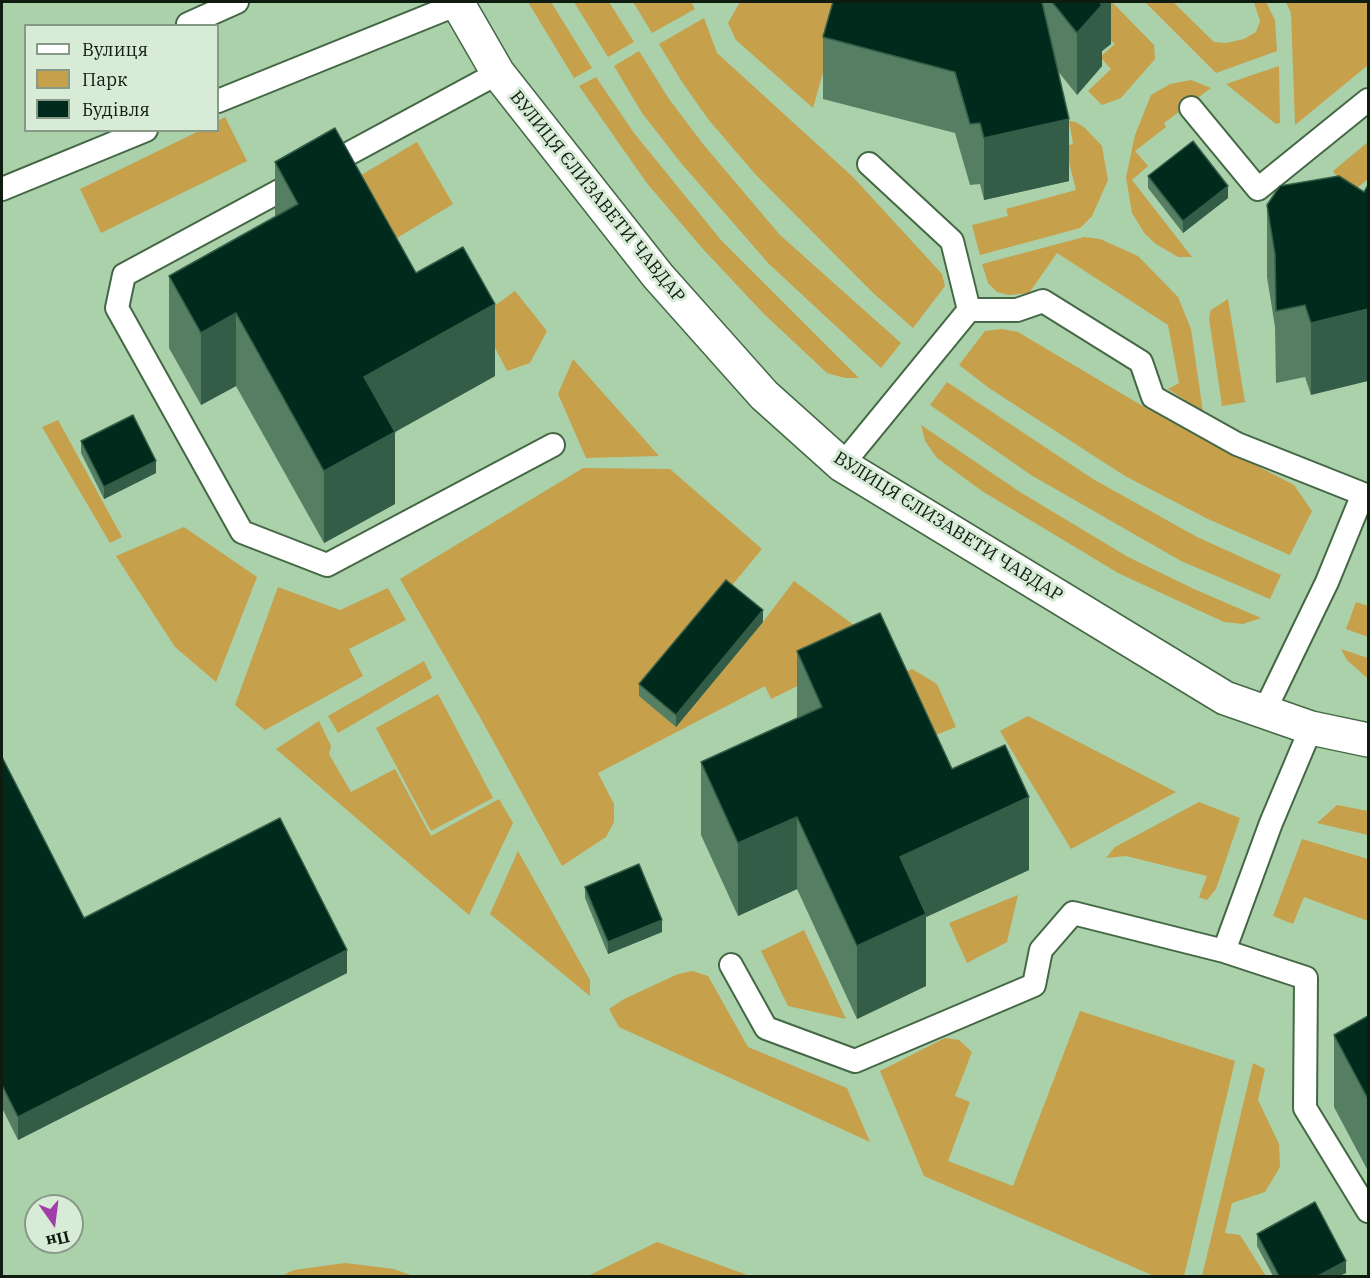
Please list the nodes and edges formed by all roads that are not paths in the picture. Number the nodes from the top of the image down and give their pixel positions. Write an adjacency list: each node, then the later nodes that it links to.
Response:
1 (237, 2): 3 (lane)
2 (458, 3): 4 (street, ВУЛИЦЯ ЄЛИЗАВЕТИ ЧАВДАР); 6 (lane)
3 (188, 24)
4 (498, 73): 12 (lane); 13 (street, ВУЛИЦЯ ЄЛИЗАВЕТИ ЧАВДАР)
5 (1368, 100): 7 (lane)
6 (219, 101)
7 (1191, 108)
8 (141, 132): 10 (lane)
9 (869, 164): 11 (lane)
10 (2, 189)
11 (969, 310): 13 (lane); 14 (lane)
12 (553, 445)
13 (843, 465): 15 (street, ВУЛИЦЯ ЄЛИЗАВЕТИ ЧАВДАР)
14 (1366, 494): 15 (lane)
15 (1264, 712): 16 (street, ВУЛИЦЯ ЄЛИЗАВЕТИ ЧАВДАР)
16 (1311, 728): 17 (street, ВУЛИЦЯ ЄЛИЗАВЕТИ ЧАВДАР); 18 (lane)
17 (1368, 740)
18 (1224, 951): 19 (lane); 20 (lane)
19 (731, 965)
20 (1368, 1211)

